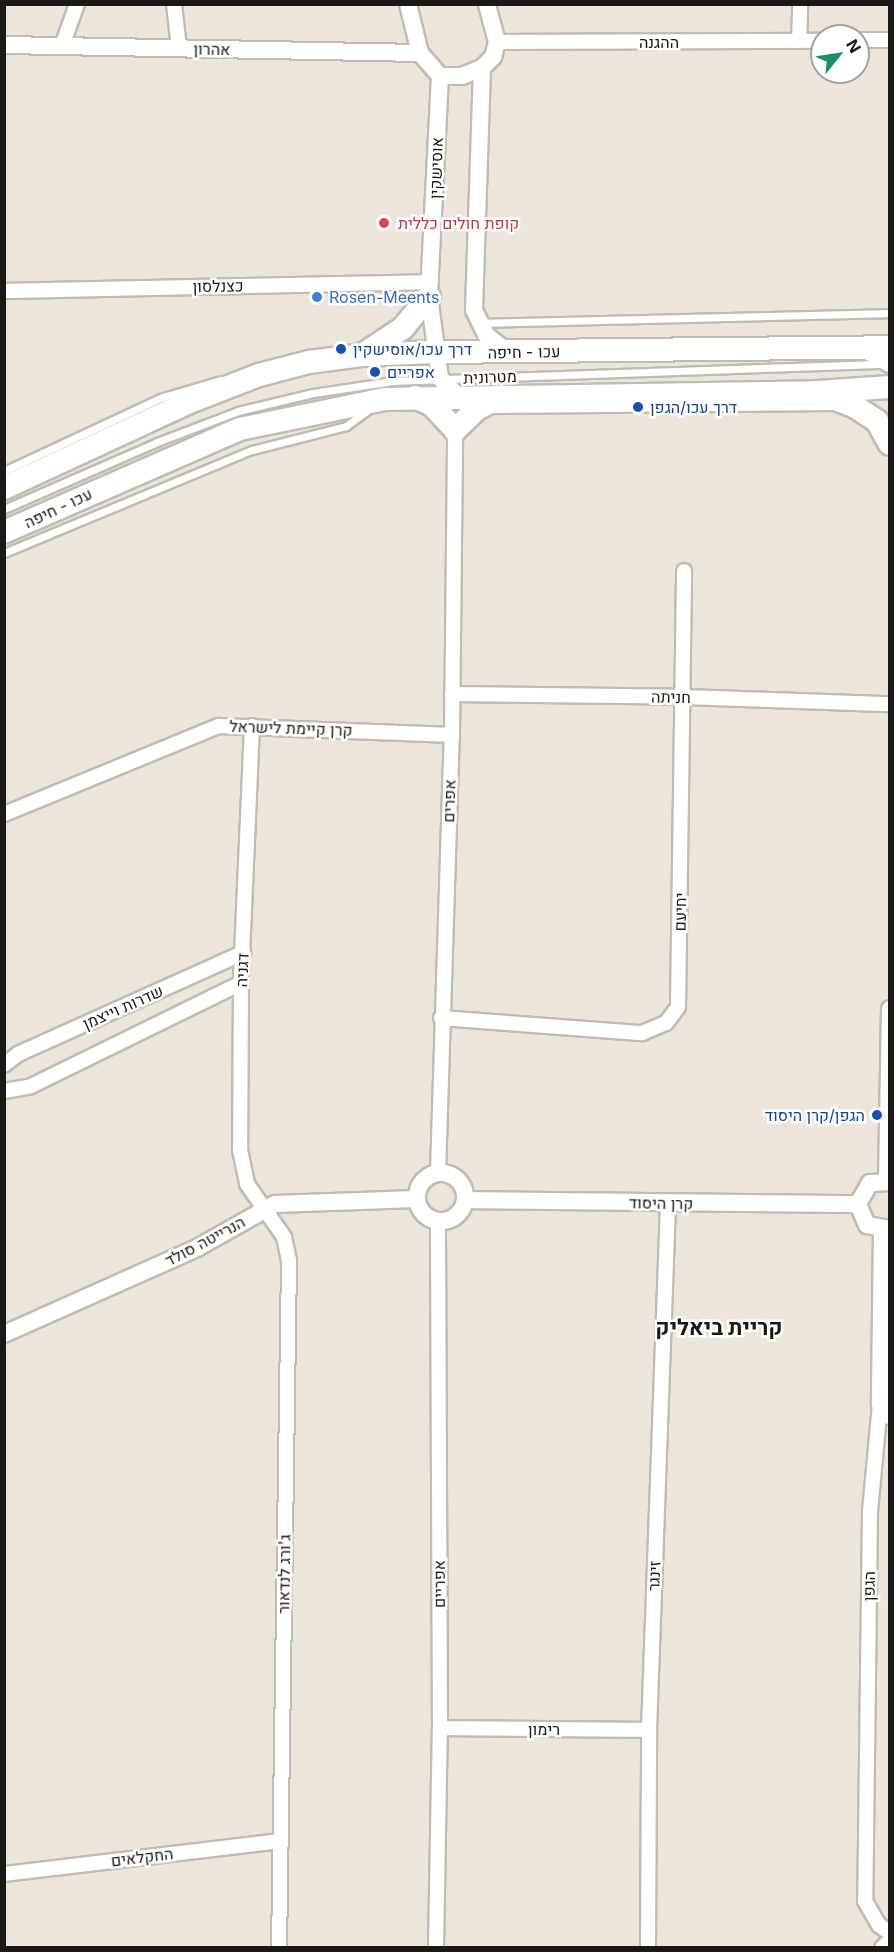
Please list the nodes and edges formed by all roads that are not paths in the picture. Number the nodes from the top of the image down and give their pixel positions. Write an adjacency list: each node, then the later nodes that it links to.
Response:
1 (77, 4): 12 (street)
2 (174, 4): 13 (street)
3 (408, 4): 14 (street)
4 (487, 4): 10 (street)
5 (800, 4): 8 (street)
6 (870, 40): 7 (street)
7 (890, 40)
8 (799, 41): 9 (street, ההגנה); 10 (street, ההגנה)
9 (810, 41)
10 (497, 42): 15 (street)
11 (4, 45): 12 (street, אהרון)
12 (62, 46): 13 (street, אהרון)
13 (180, 48): 14 (street, אהרון)
14 (420, 53): 16 (street)
15 (482, 68): 16 (street); 20 (street)
16 (440, 76): 17 (street, אוסישקין)
17 (430, 289): 18 (street, כצנלסון); 23 (street, אוסישקין); 25 (highway)
18 (4, 291)
19 (890, 313): 20 (lane)
20 (477, 323): 24 (street)
21 (890, 346): 22 (highway, עכו - חיפה)
22 (861, 348): 24 (highway, עכו - חיפה); 26 (street)
23 (435, 352): 24 (highway, עכו - חיפה); 25 (highway, עכו - חיפה); 28 (street, אוסישקין)
24 (508, 352)
25 (362, 355): 27 (highway, עכו - חיפה)
26 (890, 364): 28 (lane, מטרונית)
27 (259, 375): 39 (lane); 40 (highway, עכו - חיפה)
28 (440, 378): 33 (street); 41 (lane, מטרונית)
29 (890, 387): 30 (highway, עכו - חיפה)
30 (818, 392): 31 (highway, עכו - חיפה); 35 (highway)
31 (504, 395): 33 (highway, עכו - חיפה); 36 (highway)
32 (413, 396): 33 (highway, עכו - חיפה); 34 (highway, עכו - חיפה); 37 (highway)
33 (458, 396)
34 (385, 399): 42 (highway, עכו - חיפה); 43 (lane)
35 (854, 406): 36 (lane); 38 (highway)
36 (477, 409): 37 (highway)
37 (455, 430): 45 (street, אפרים)
38 (890, 444)
39 (4, 471)
40 (4, 488)
41 (4, 509)
42 (4, 532)
43 (4, 553)
44 (684, 571): 46 (street, יחיעם)
45 (452, 694): 46 (street, חניתה); 49 (street, אפרים)
46 (685, 697): 47 (street, חניתה); 54 (street, יחיעם)
47 (890, 704)
48 (252, 726): 49 (street, קרן קיימת לישראל); 50 (street, קרן קיימת לישראל); 51 (street, דגניה)
49 (452, 735): 54 (street, אפרים)
50 (4, 814)
51 (243, 953): 52 (street, דגניה); 55 (street, שדרות וייצמן)
52 (241, 983): 56 (street, שדרות וייצמן); 63 (street, דגניה)
53 (890, 1009): 58 (street)
54 (441, 1018): 57 (street, אפרים)
55 (4, 1065)
56 (4, 1090)
57 (438, 1173): 59 (street); 60 (street)
58 (888, 1181): 62 (street)
59 (416, 1198): 63 (street, הנרייטה סולד); 64 (street)
60 (465, 1200): 61 (street, קרן היסוד); 64 (street)
61 (668, 1204): 62 (street, קרן היסוד); 69 (street, זינגר)
62 (858, 1204): 65 (street)
63 (264, 1207): 66 (street, הנרייטה סולד); 70 (street, ג'ורג לנדאור)
64 (438, 1221): 68 (street, אפריים)
65 (886, 1229): 67 (street, הגפן)
66 (4, 1334)
67 (885, 1410): 72 (street, הגפן)
68 (440, 1728): 69 (street, רימון); 75 (street, אפריים)
69 (649, 1730): 76 (street, זינגר)
70 (280, 1841): 71 (street, החקלאים); 74 (street, ג'ורג לנדאור)
71 (4, 1874)
72 (890, 1933)
73 (890, 1940): 77 (street)
74 (279, 1947)
75 (436, 1947)
76 (648, 1947)
77 (882, 1947)

